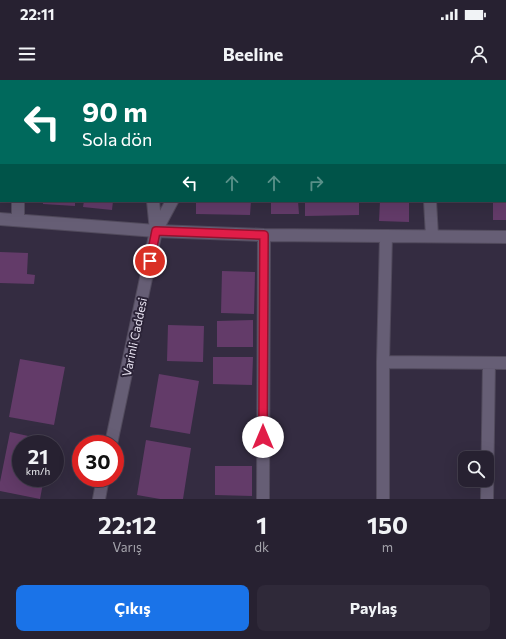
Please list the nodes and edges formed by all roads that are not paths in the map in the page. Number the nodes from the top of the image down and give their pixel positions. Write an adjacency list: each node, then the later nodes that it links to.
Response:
1 (18, 202): 6 (street)
2 (153, 202): 7 (street, Varinli Caddesi)
3 (171, 202): 7 (street, Varinli Caddesi)
4 (430, 202): 10 (street)
5 (0, 220): 6 (street)
6 (18, 220): 7 (street)
7 (156, 231): 8 (street); 15 (street, Varinli Caddesi)
8 (264, 235): 9 (street); 18 (street)
9 (386, 236): 10 (street); 12 (street)
10 (432, 236): 11 (street)
11 (506, 237)
12 (383, 362): 13 (street); 19 (street)
13 (489, 363): 14 (street); 20 (street)
14 (506, 363)
15 (113, 435)
16 (101, 487): 17 (street)
17 (99, 499)
18 (263, 499)
19 (383, 499)
20 (487, 499)

